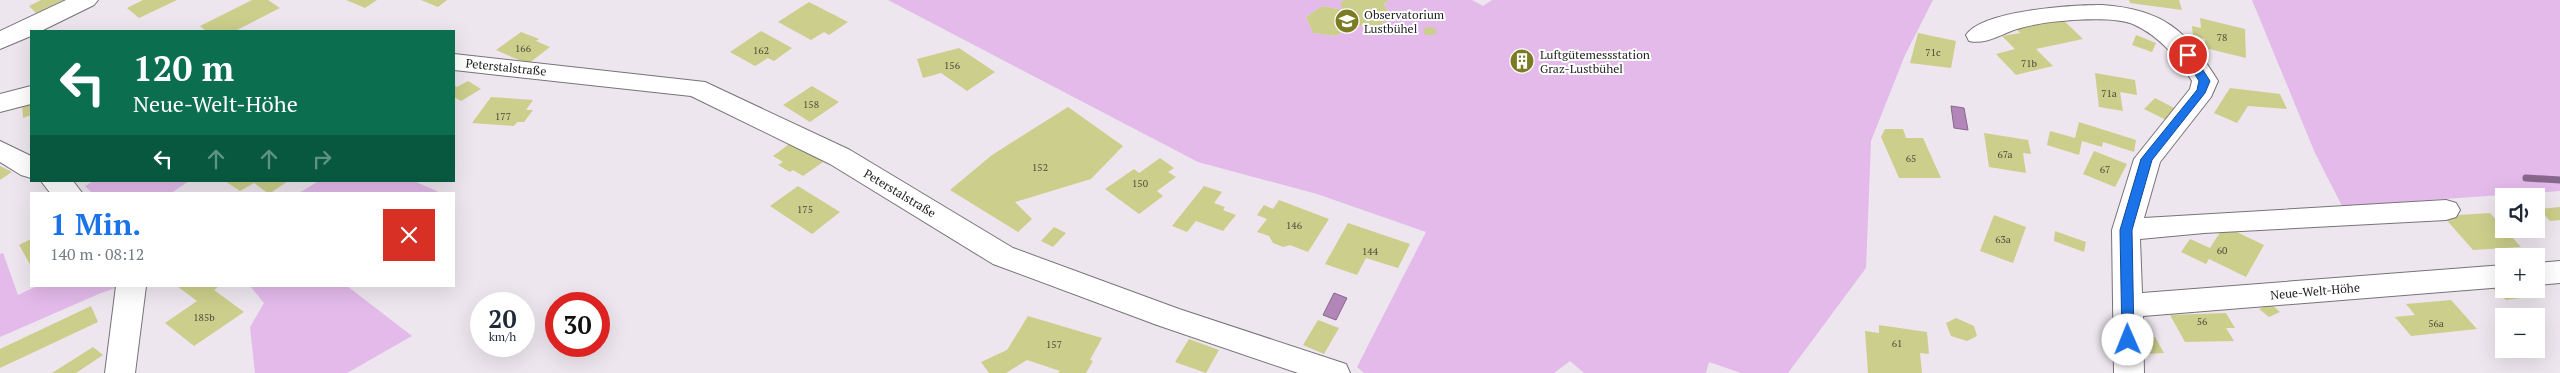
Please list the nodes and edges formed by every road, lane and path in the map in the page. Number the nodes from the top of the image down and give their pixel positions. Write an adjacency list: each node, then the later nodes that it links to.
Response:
1 (86, 0): 3 (street)
2 (1978, 35): 12 (street)
3 (0, 41)
4 (455, 62): 19 (street, Peterstalstraße)
5 (30, 95): 6 (street)
6 (0, 103)
7 (0, 150): 8 (street)
8 (30, 167)
9 (55, 182): 10 (street)
10 (67, 192)
11 (2446, 210): 12 (street)
12 (2126, 230): 17 (street)
13 (2560, 272): 14 (street)
14 (2545, 273)
15 (2495, 277): 17 (street, Neue-Welt-Höhe)
16 (131, 287): 18 (street)
17 (2127, 306): 20 (street)
18 (120, 373)
19 (1335, 373)
20 (2129, 373)

